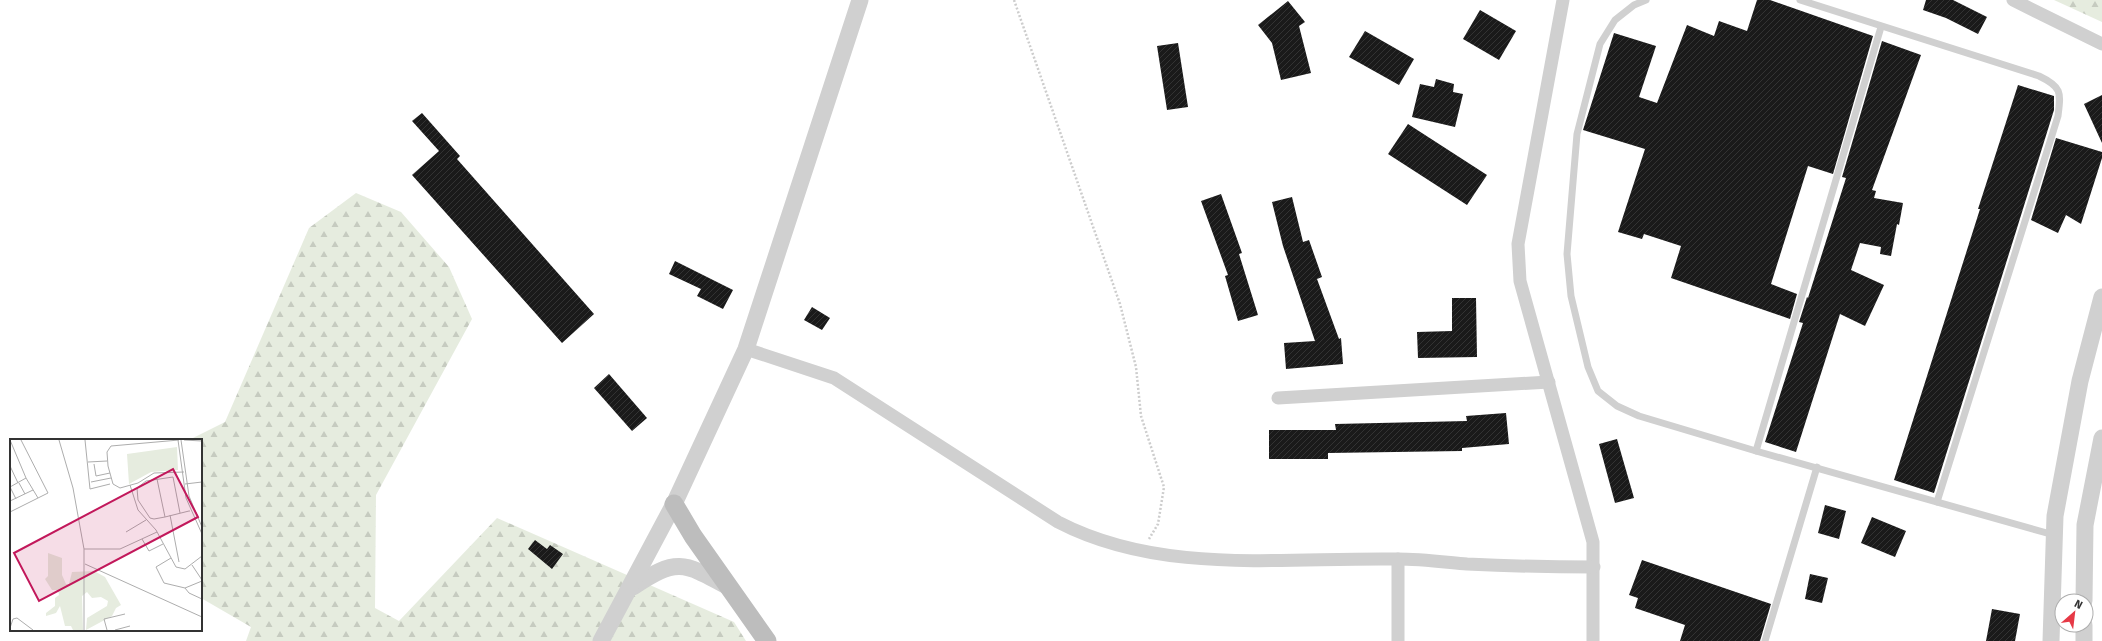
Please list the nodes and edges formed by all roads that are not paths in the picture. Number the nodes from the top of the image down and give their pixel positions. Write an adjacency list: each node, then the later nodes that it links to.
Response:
1 (860, 0): 9 (street)
2 (1563, 0): 10 (street)
3 (1646, 0): 13 (lane)
4 (1800, 0): 6 (lane)
5 (2013, 0): 7 (street)
6 (1881, 27): 13 (lane); 15 (lane)
7 (2102, 44)
8 (2102, 297): 17 (street)
9 (746, 349): 16 (street); 18 (street)
10 (1549, 382): 11 (street); 19 (street)
11 (1278, 398)
12 (2102, 438): 22 (street)
13 (1756, 451): 14 (lane)
14 (1817, 467): 15 (lane); 27 (lane)
15 (1936, 502): 17 (lane)
16 (674, 504): 20 (main road); 21 (street)
17 (2054, 535): 28 (street)
18 (1398, 559): 19 (street); 25 (street)
19 (1594, 567): 26 (street)
20 (727, 586): 21 (street); 24 (main road)
21 (630, 590): 23 (street)
22 (2084, 593)
23 (601, 641)
24 (767, 641)
25 (1398, 641)
26 (1593, 641)
27 (1765, 641)
28 (2051, 641)

